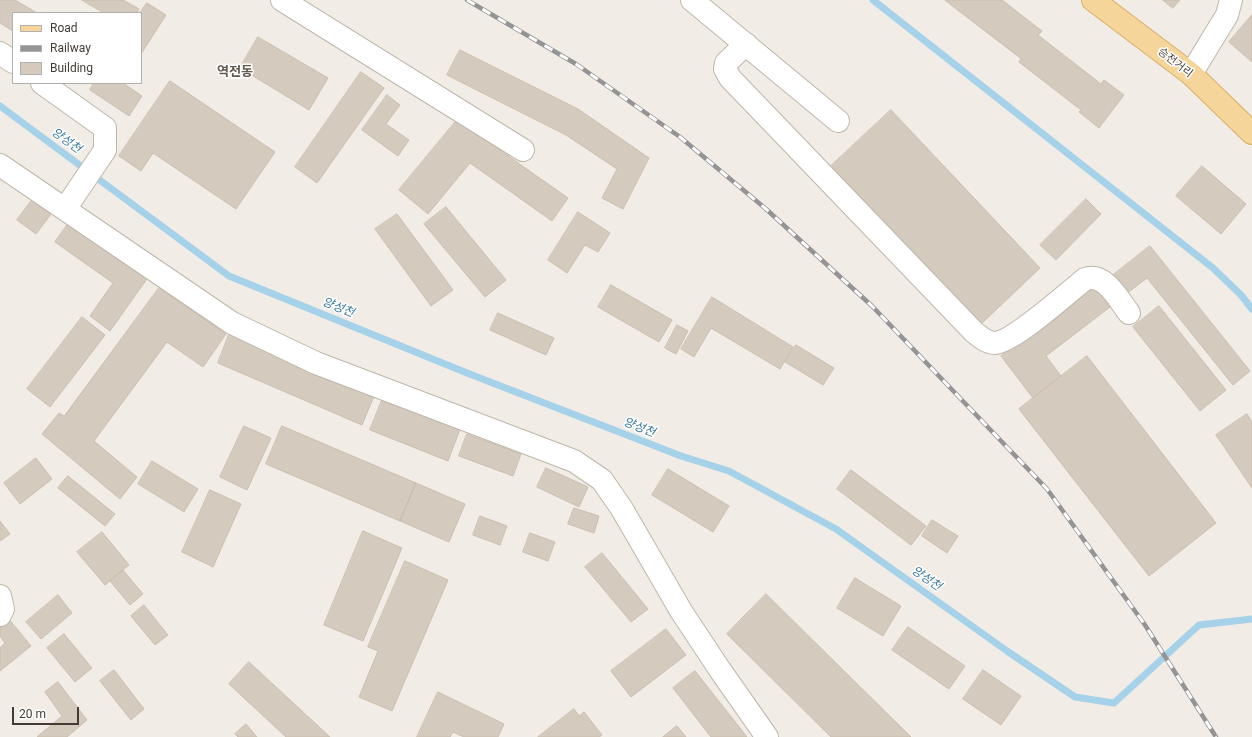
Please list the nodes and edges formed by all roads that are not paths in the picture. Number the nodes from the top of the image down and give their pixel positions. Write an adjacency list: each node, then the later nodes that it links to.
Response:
1 (282, 0): 12 (street)
2 (692, 0): 5 (street)
3 (1093, 0): 8 (main road, 승전거리)
4 (1231, 0): 8 (street)
5 (746, 44): 10 (street); 15 (street)
6 (0, 53): 7 (street)
7 (12, 61)
8 (1191, 74): 11 (main road, 승전거리)
9 (43, 84): 14 (street)
10 (838, 121)
11 (1252, 133)
12 (523, 150)
13 (0, 166): 14 (street)
14 (72, 200): 18 (street)
15 (1129, 313)
16 (0, 596): 17 (street)
17 (0, 615)
18 (767, 737)

